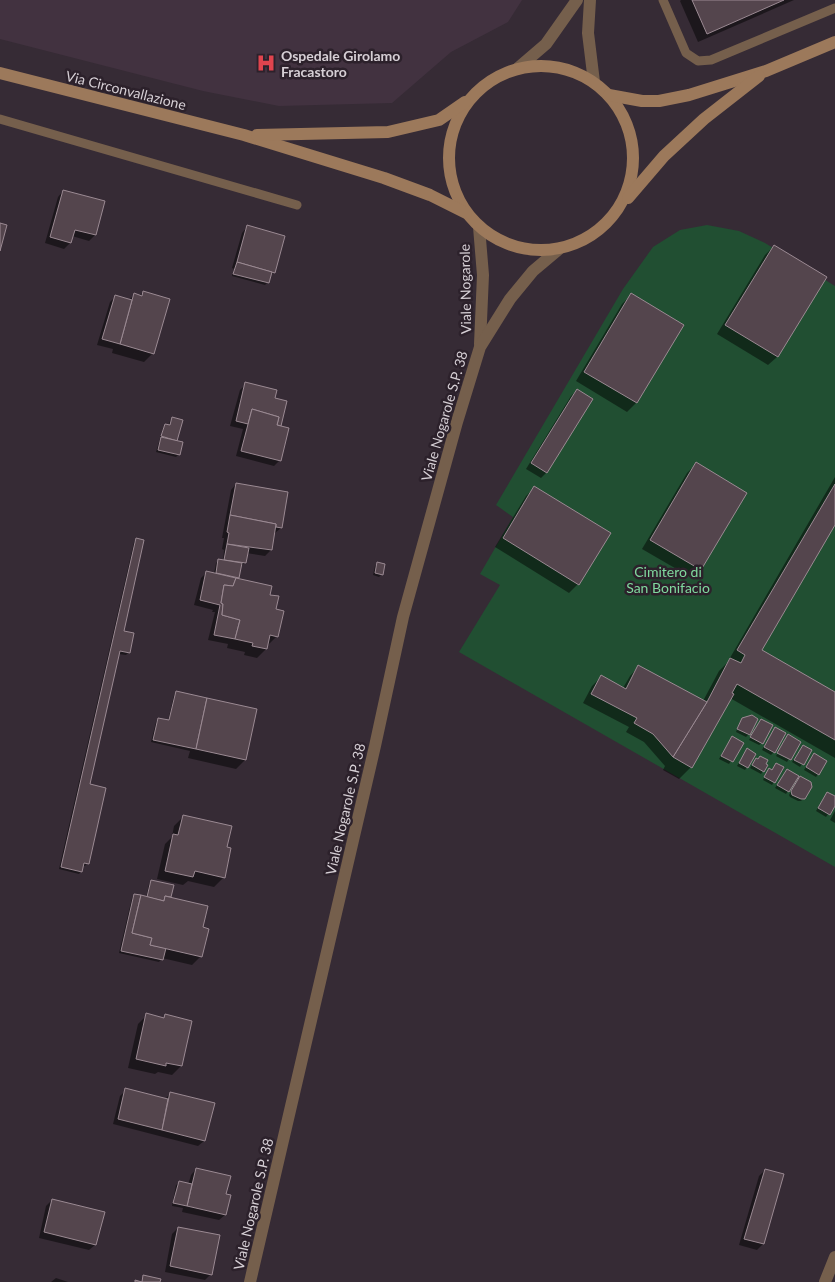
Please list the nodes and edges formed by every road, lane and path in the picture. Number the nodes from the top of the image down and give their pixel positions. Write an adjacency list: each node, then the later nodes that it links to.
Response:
1 (578, 0): 6 (street)
2 (590, 0): 9 (street)
3 (664, 0): 4 (lane)
4 (835, 8)
5 (835, 42): 7 (main road)
6 (518, 68): 9 (main road); 11 (main road)
7 (766, 71): 10 (main road); 15 (main road)
8 (0, 73): 13 (main road, Via Circonvallazione)
9 (594, 82): 10 (main road)
10 (609, 94): 15 (main road)
11 (469, 100): 13 (main road, Via Circonvallazione); 16 (main road)
12 (0, 119): 14 (lane)
13 (244, 135): 16 (main road, Via Circonvallazione)
14 (297, 205)
15 (620, 208): 18 (main road)
16 (466, 213): 17 (main road)
17 (479, 227): 18 (main road); 19 (street, Viale Nogarole)
18 (558, 250): 19 (street, Viale Nogarole)
19 (480, 347): 21 (street, Viale Nogarole S.P. 38)
20 (835, 1257): 22 (street)
21 (250, 1282)
22 (824, 1282)

